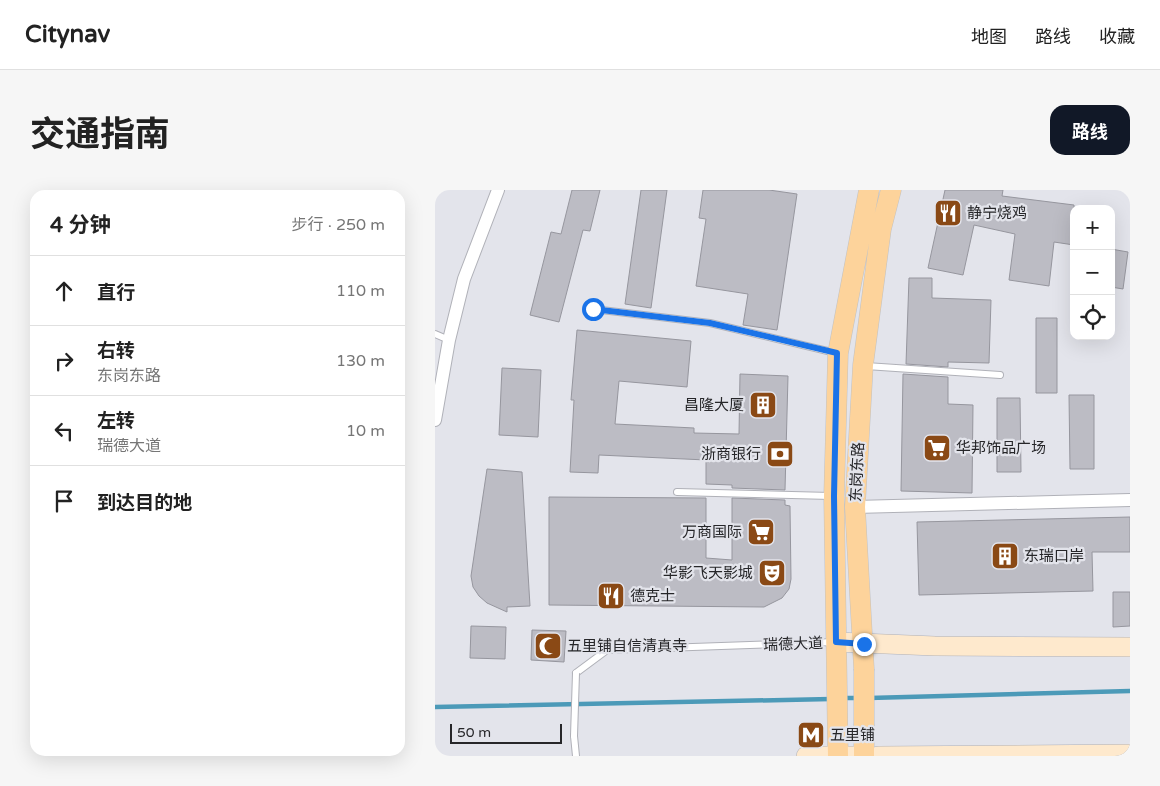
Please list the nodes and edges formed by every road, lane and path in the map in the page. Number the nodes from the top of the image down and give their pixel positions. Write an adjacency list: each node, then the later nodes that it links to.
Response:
1 (498, 190): 6 (street)
2 (869, 190): 7 (main road, 东岗东路)
3 (891, 190): 8 (main road, 东岗东路)
4 (593, 309): 7 (lane)
5 (435, 334): 6 (lane)
6 (449, 340): 10 (street)
7 (837, 353): 12 (main road, 东岗东路)
8 (863, 366): 9 (lane); 14 (main road, 东岗东路)
9 (1000, 375)
10 (435, 420)
11 (677, 492): 12 (lane)
12 (834, 496): 17 (main road, 东岗东路)
13 (1130, 500): 14 (street)
14 (855, 507): 15 (main road, 东岗东路)
15 (864, 644): 16 (street, 瑞德大道); 17 (street, 瑞德大道); 22 (main road, 东岗东路, bridge)
16 (1130, 647)
17 (836, 652): 19 (lane, 瑞德大道, bridge); 21 (main road, 东岗东路)
18 (1130, 754): 23 (street)
19 (576, 756)
20 (807, 756): 21 (street)
21 (838, 756): 22 (street)
22 (863, 756)
23 (878, 756)

